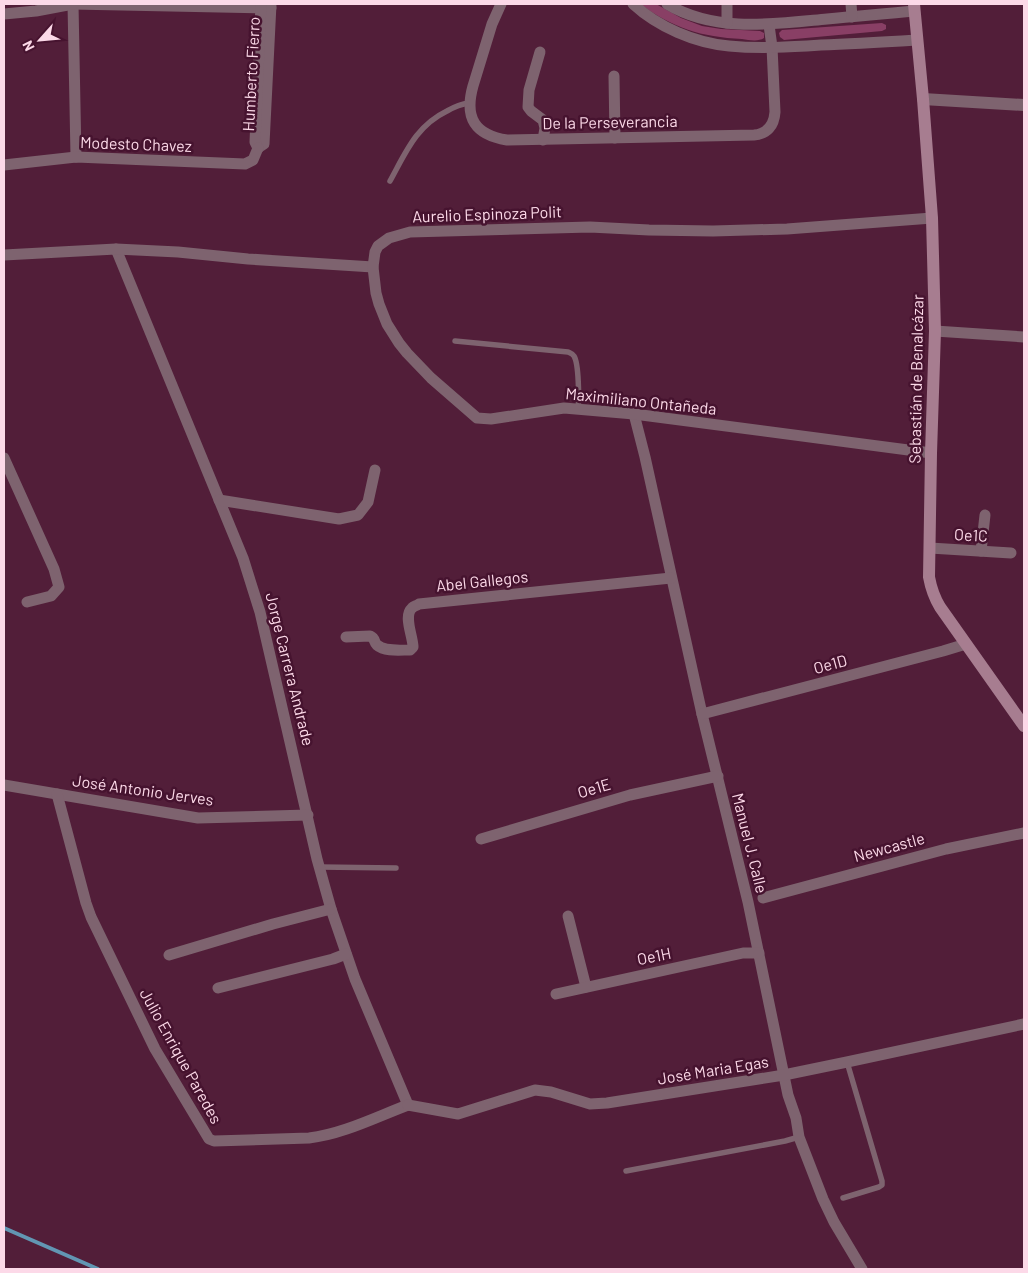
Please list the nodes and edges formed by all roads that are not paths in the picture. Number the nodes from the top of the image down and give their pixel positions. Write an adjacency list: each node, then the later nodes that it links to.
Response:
1 (73, 4): 7 (street); 9 (street); 23 (street)
2 (501, 4): 18 (street)
3 (633, 4): 14 (street)
4 (667, 4): 11 (street)
5 (727, 4): 11 (street)
6 (851, 4): 10 (street)
7 (266, 6): 22 (street, Humberto Fierro)
8 (914, 7): 10 (street); 13 (main road, Sebastián de Benalcázar)
9 (4, 14)
10 (852, 17): 12 (street)
11 (727, 23): 12 (street)
12 (769, 24): 14 (street, De la Perseverancia)
13 (917, 40): 14 (street); 17 (main road, Sebastián de Benalcázar)
14 (772, 48): 20 (street, De la Perseverancia)
15 (540, 52): 21 (street)
16 (614, 76): 20 (street)
17 (923, 99): 19 (street); 26 (main road, Sebastián de Benalcázar)
18 (469, 103): 21 (street, De la Perseverancia); 25 (lane)
19 (1024, 105)
20 (615, 138): 21 (street, De la Perseverancia)
21 (543, 140)
22 (258, 148): 23 (street, Modesto Chavez)
23 (76, 157): 24 (street, Modesto Chavez)
24 (4, 165)
25 (390, 181)
26 (932, 218): 29 (street, Aurelio Espinoza Polit); 30 (main road, Sebastián de Benalcázar)
27 (116, 249): 28 (street); 29 (street); 38 (street, Jorge Carrera Andrade)
28 (4, 255)
29 (373, 267): 33 (street, Maximiliano Ontañeda)
30 (935, 331): 31 (street); 35 (main road, Sebastián de Benalcázar)
31 (1024, 337)
32 (455, 341): 33 (lane)
33 (578, 409): 34 (street, Maximiliano Ontañeda)
34 (634, 414): 35 (street, Maximiliano Ontañeda); 43 (street, Manuel J. Calle)
35 (931, 453): 40 (main road, Sebastián de Benalcázar)
36 (4, 458): 44 (street)
37 (375, 470): 38 (street)
38 (219, 500): 52 (street, Jorge Carrera Andrade)
39 (985, 515): 41 (street)
40 (930, 548): 41 (street, Oe1C); 46 (main road, Sebastián de Benalcázar)
41 (981, 551): 42 (street, Oe1C)
42 (1011, 553)
43 (671, 578): 45 (street, Abel Gallegos); 47 (street, Manuel J. Calle)
44 (27, 602)
45 (346, 637)
46 (966, 644): 47 (street, Oe1D); 48 (main road, Sebastián de Benalcázar)
47 (702, 714): 49 (street, Manuel J. Calle)
48 (1024, 726)
49 (718, 776): 54 (street, Oe1E); 60 (street, Manuel J. Calle)
50 (4, 785): 51 (street, José Antonio Jerves)
51 (57, 794): 52 (street, José Antonio Jerves); 69 (street, Julio Enrique Paredes)
52 (308, 815): 55 (street, Jorge Carrera Andrade)
53 (1024, 833): 57 (street, Newcastle)
54 (481, 839)
55 (320, 867): 56 (lane); 58 (street, Jorge Carrera Andrade)
56 (396, 868)
57 (764, 898)
58 (331, 909): 61 (street, Jorge Carrera Andrade); 62 (street)
59 (568, 916): 63 (street)
60 (758, 953): 63 (street, Oe1H); 68 (street, Manuel J. Calle)
61 (346, 954): 64 (street); 69 (street, Jorge Carrera Andrade)
62 (169, 955)
63 (586, 987): 65 (street, Oe1H)
64 (218, 988)
65 (556, 994)
66 (1024, 1024): 67 (street, José Maria Egas)
67 (847, 1062): 68 (street, José Maria Egas); 72 (lane)
68 (784, 1074): 69 (street, José Maria Egas); 70 (street, Manuel J. Calle)
69 (408, 1105)
70 (799, 1137): 71 (lane); 73 (street, Manuel J. Calle)
71 (626, 1171)
72 (843, 1198)
73 (862, 1269)

